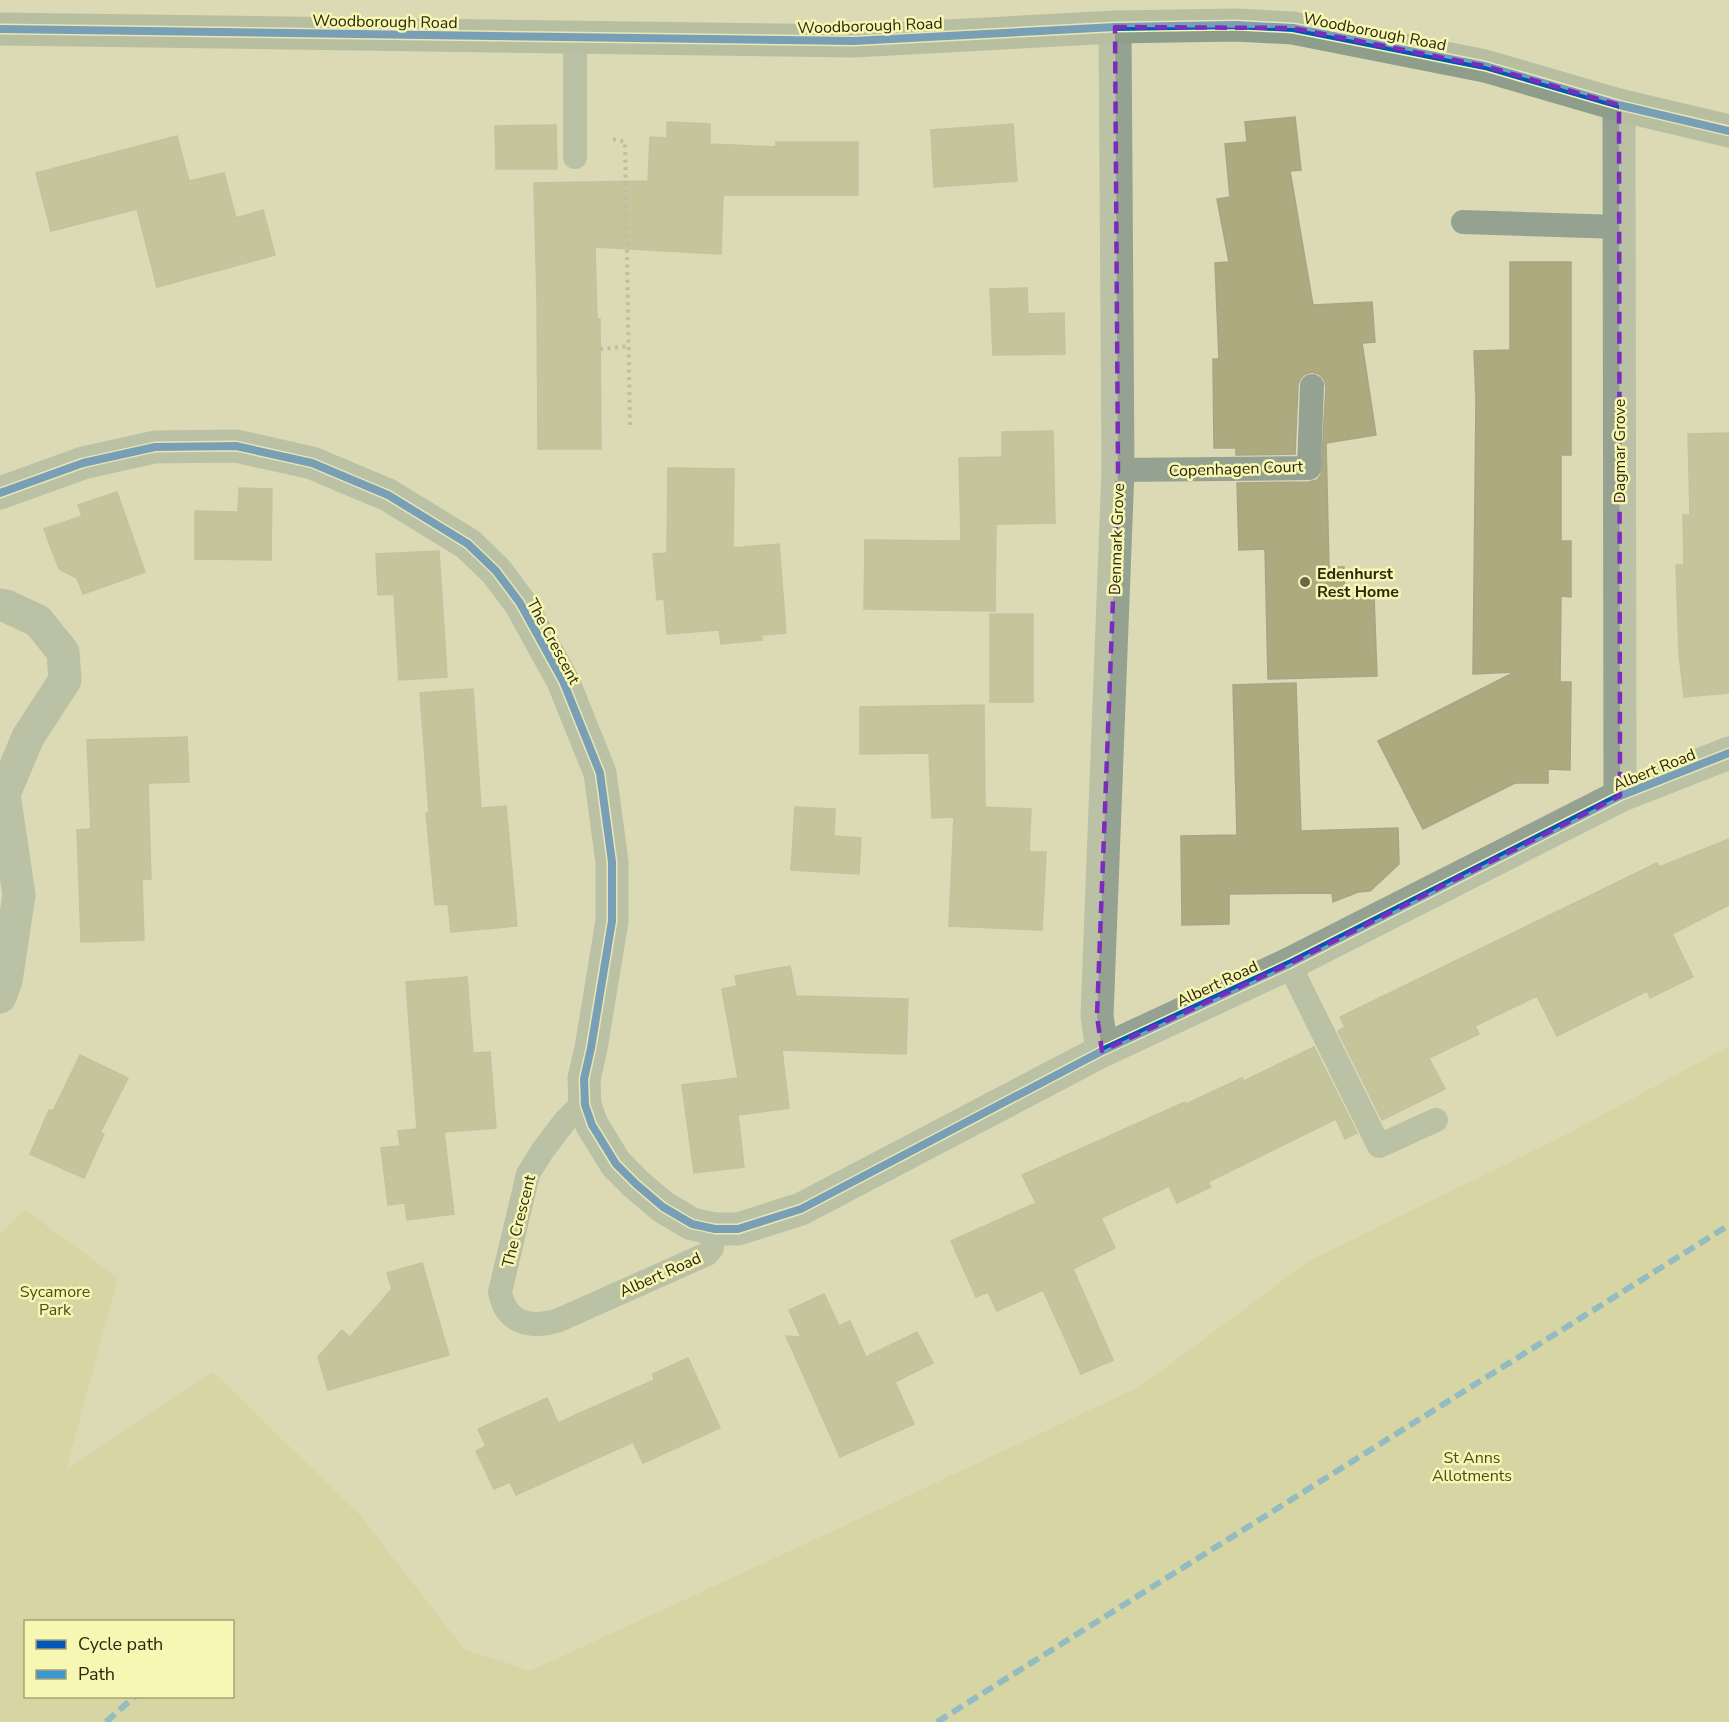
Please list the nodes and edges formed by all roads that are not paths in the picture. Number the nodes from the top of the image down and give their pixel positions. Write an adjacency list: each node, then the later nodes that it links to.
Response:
1 (1115, 27): 3 (main road, Woodborough Road); 4 (main road, Woodborough Road); 10 (street, Denmark Grove)
2 (0, 29): 3 (main road, Woodborough Road)
3 (575, 37): 6 (lane)
4 (1619, 105): 5 (main road, Woodborough Road); 8 (street, Dagmar Grove)
5 (1729, 131)
6 (575, 157)
7 (1463, 222): 8 (lane)
8 (1619, 227): 14 (street, Dagmar Grove)
9 (1312, 386): 10 (lane, Copenhagen Court)
10 (1119, 470): 17 (street, Denmark Grove)
11 (0, 493): 18 (street, The Crescent)
12 (0, 605): 16 (street)
13 (1729, 753): 14 (street, Albert Road)
14 (1620, 796): 15 (street, Albert Road)
15 (1289, 964): 17 (street, Albert Road); 19 (lane)
16 (0, 997)
17 (1102, 1051): 20 (street, Albert Road)
18 (585, 1105): 20 (street, The Crescent); 21 (lane, The Crescent)
19 (1436, 1120)
20 (715, 1229): 21 (lane, Albert Road)
21 (514, 1318)

